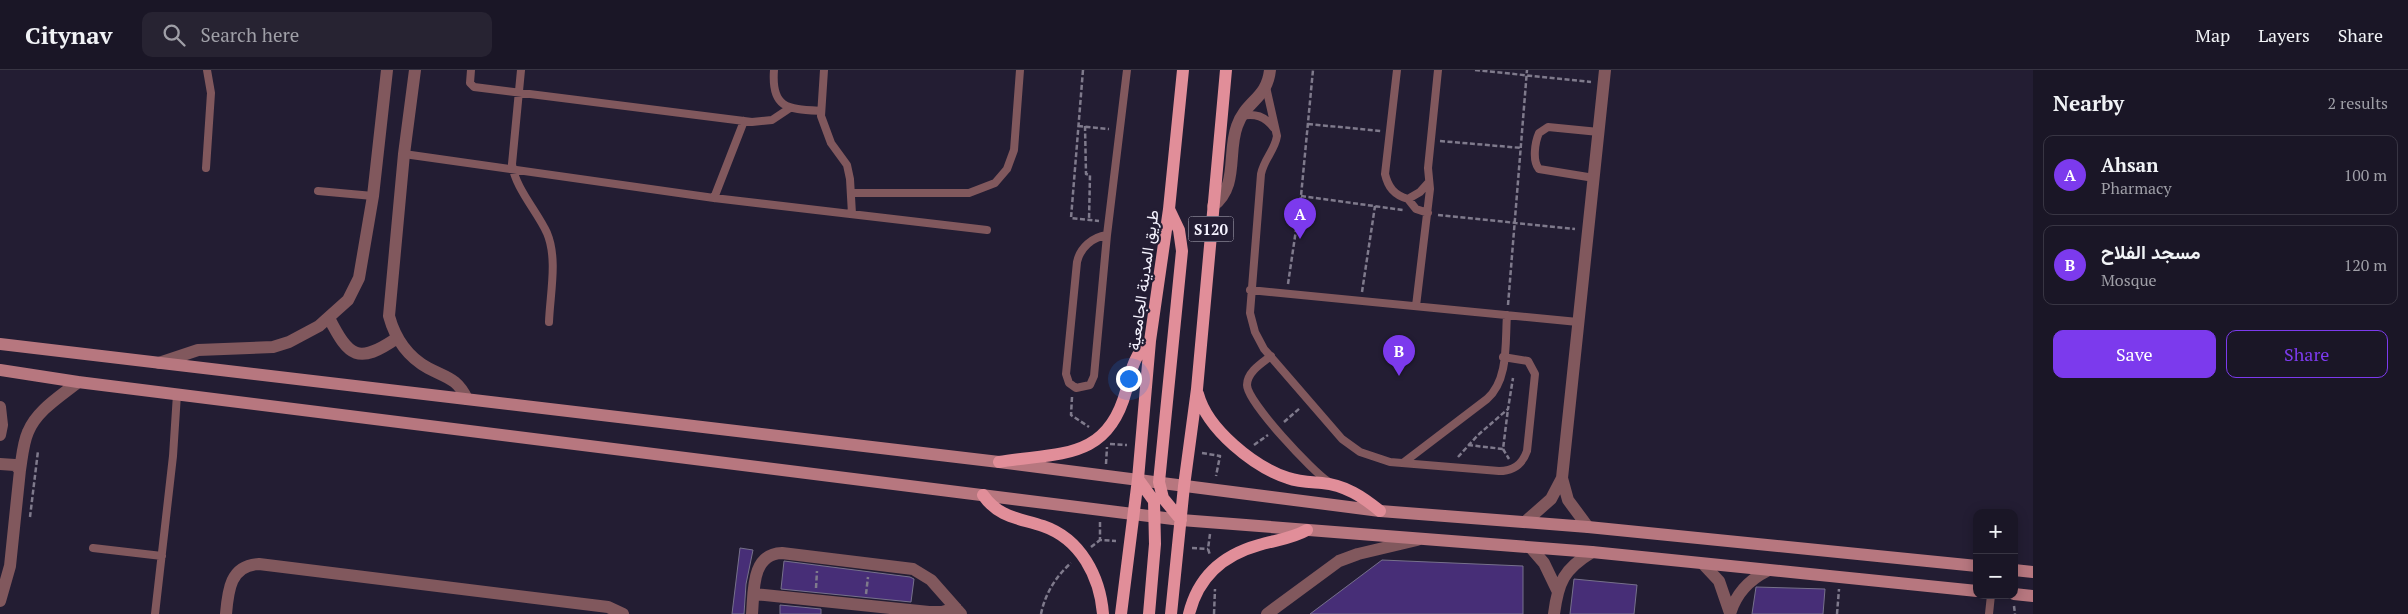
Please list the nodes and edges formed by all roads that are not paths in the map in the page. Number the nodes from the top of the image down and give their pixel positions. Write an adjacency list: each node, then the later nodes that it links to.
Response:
1 (207, 70): 25 (lane)
2 (387, 70): 31 (street)
3 (415, 70): 24 (street)
4 (471, 70): 17 (lane)
5 (521, 70): 17 (lane)
6 (774, 70): 18 (lane)
7 (824, 70): 19 (lane)
8 (1020, 70): 30 (lane)
9 (1127, 70): 39 (lane)
10 (1183, 70): 35 (main road, طريق المدينة الجامعية / S120)
11 (1226, 70): 34 (main road, S120)
12 (1270, 70): 16 (street)
13 (1397, 70): 33 (lane)
14 (1438, 70): 28 (lane)
15 (1605, 70): 23 (street)
16 (1266, 87): 20 (street); 22 (lane)
17 (519, 92): 21 (lane); 26 (lane)
18 (790, 108): 19 (lane); 21 (lane)
19 (821, 111): 30 (lane)
20 (1241, 116): 22 (lane); 34 (street)
21 (744, 121): 32 (lane)
22 (1275, 129): 40 (lane)
23 (1599, 132): 27 (street); 27 (lane)
24 (404, 154): 26 (lane); 46 (street)
25 (206, 168)
26 (512, 169): 32 (lane); 44 (lane)
27 (1594, 178): 45 (street)
28 (1429, 182): 33 (lane); 36 (lane)
29 (318, 190): 31 (lane)
30 (852, 193): 37 (lane)
31 (373, 196): 43 (street)
32 (714, 198): 37 (lane)
33 (1408, 199): 36 (lane)
34 (1213, 206): 54 (main road, S120)
35 (1169, 209): 47 (main road, طريق المدينة الجامعية / S120); 65 (main road)
36 (1428, 213): 41 (lane)
37 (852, 214): 38 (lane)
38 (986, 230)
39 (1107, 235): 39 (lane)
40 (1250, 290): 41 (lane); 49 (lane)
41 (1416, 306): 42 (lane)
42 (1507, 315): 45 (lane); 50 (lane)
43 (329, 318): 46 (street); 51 (street)
44 (549, 322)
45 (1578, 322): 63 (street)
46 (397, 338): 56 (street)
47 (1150, 340): 59 (main road); 64 (main road, طريق المدينة الجامعية / S120)
48 (0, 344): 51 (street)
49 (1271, 356): 60 (lane); 66 (lane)
50 (1503, 357): 60 (lane); 60 (lane)
51 (159, 363): 56 (street)
52 (0, 370): 53 (street)
53 (78, 382): 55 (street); 62 (street)
54 (1197, 389): 66 (main road); 67 (main road)
55 (177, 394): 68 (street); 81 (lane)
56 (467, 399): 59 (street)
57 (0, 407): 58 (street)
58 (0, 435)
59 (998, 462): 64 (street)
60 (1403, 463)
61 (0, 464): 62 (street)
62 (20, 470): 79 (street)
63 (1562, 478): 73 (street); 74 (street)
64 (1138, 479): 65 (street); 70 (main road, طريق المدينة الجامعية / S120); 71 (main road)
65 (1159, 482): 67 (street); 72 (main road)
66 (1335, 485): 69 (main road)
67 (1184, 486): 69 (street); 72 (main road)
68 (983, 496): 70 (street); 100 (main road)
69 (1380, 511): 73 (street)
70 (1133, 515): 71 (street); 101 (main road, طريق المدينة الجامعية / S120)
71 (1155, 517): 72 (street); 102 (main road)
72 (1181, 520): 75 (street); 103 (main road)
73 (1525, 522): 74 (street)
74 (1588, 527): 83 (street)
75 (1307, 530): 76 (street); 104 (main road)
76 (1419, 539): 78 (street); 105 (street)
77 (93, 548): 81 (lane)
78 (1531, 548): 80 (street); 87 (street)
79 (6, 549): 93 (street)
80 (1592, 552): 82 (street); 87 (street)
81 (162, 556): 96 (lane)
82 (1704, 565): 85 (street); 95 (street)
83 (1973, 566)
84 (2018, 570): 86 (street)
85 (1767, 571): 88 (street); 95 (street)
86 (2033, 572)
87 (1557, 590): 106 (street)
88 (1973, 590)
89 (754, 594): 94 (street); 94 (street); 99 (street)
90 (2018, 594): 91 (street)
91 (2033, 596)
92 (1991, 599): 107 (lane)
93 (0, 600)
94 (958, 611)
95 (1730, 613)
96 (155, 614)
97 (226, 614): 98 (street)
98 (623, 614)
99 (752, 614)
100 (1103, 614)
101 (1121, 614)
102 (1149, 614)
103 (1171, 614)
104 (1189, 614)
105 (1267, 614)
106 (1554, 614)
107 (1989, 614)

